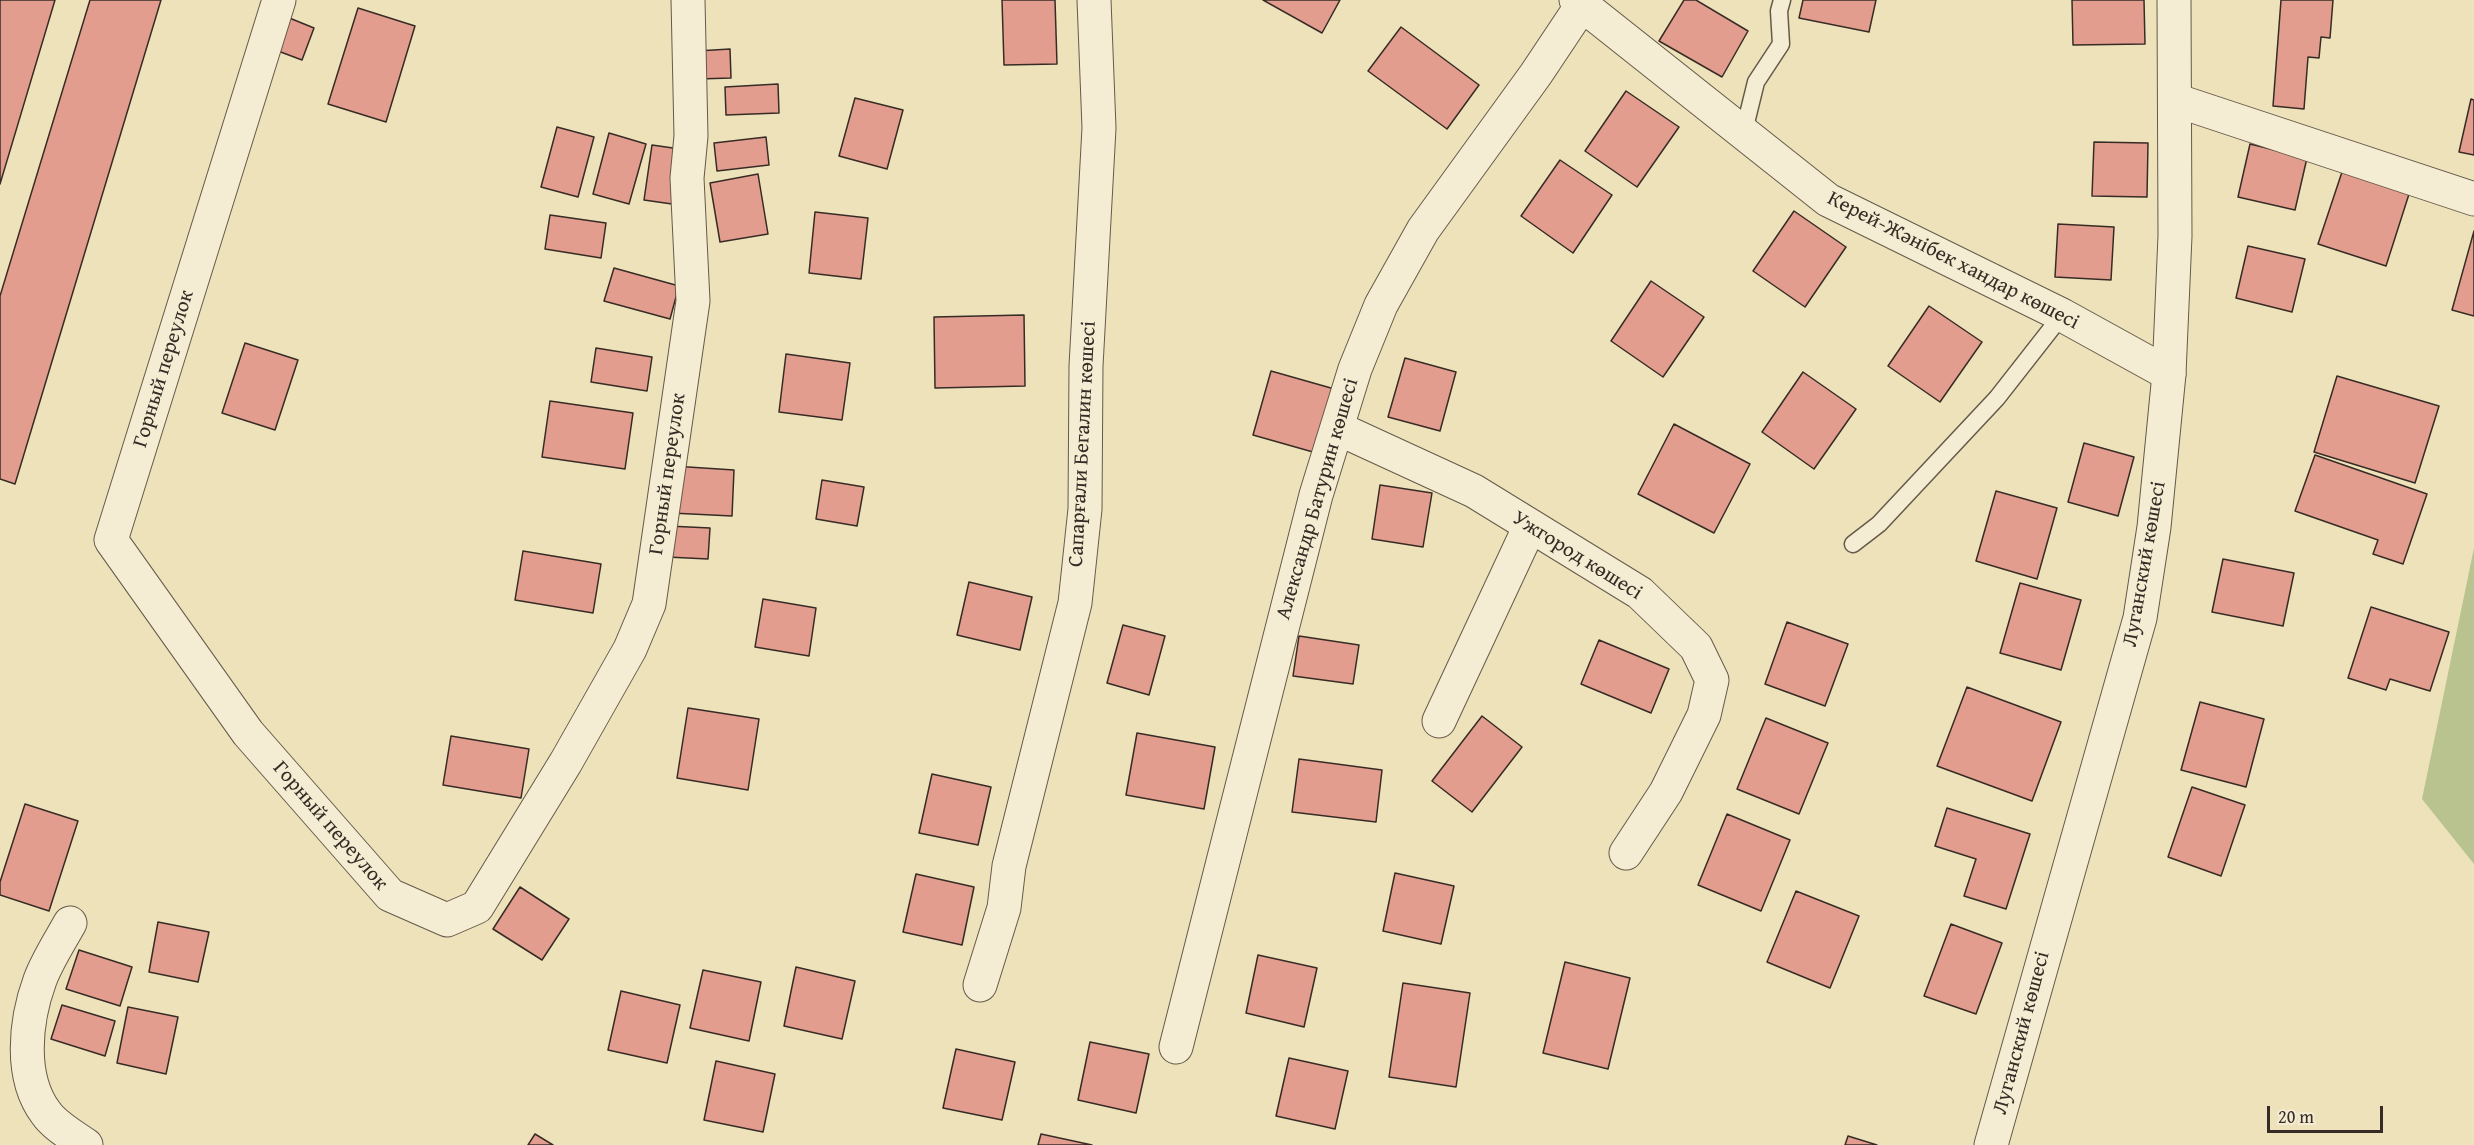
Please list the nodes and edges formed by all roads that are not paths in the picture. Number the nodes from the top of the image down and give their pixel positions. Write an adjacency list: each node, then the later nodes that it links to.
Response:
1 (279, 0): 2 (street, Горный переулок)
2 (687, 0)
3 (1094, 0): 18 (street, Сапарғали Бегалин көшесі)
4 (1782, 0): 8 (lane)
5 (2175, 0): 7 (street, Луганский көшесі)
6 (1579, 2): 8 (street, Керей-Жәнібек хандар көшесі); 12 (street, Александр Батурин көшесі)
7 (2175, 100): 9 (street); 11 (street, Луганский көшесі)
8 (1743, 135): 10 (street, Керей-Жәнібек хандар көшесі)
9 (2474, 199)
10 (2062, 315): 11 (street, Керей-Жәнібек хандар көшесі); 14 (lane)
11 (2169, 374): 21 (street, Луганский көшесі)
12 (1337, 428): 13 (street, Ужгород көшесі); 19 (street, Александр Батурин көшесі)
13 (1530, 526): 15 (street); 16 (street, Ужгород көшесі)
14 (1854, 544)
15 (1439, 721)
16 (1626, 853)
17 (70, 923): 20 (street)
18 (980, 985)
19 (1176, 1047)
20 (86, 1145)
21 (1991, 1145)

